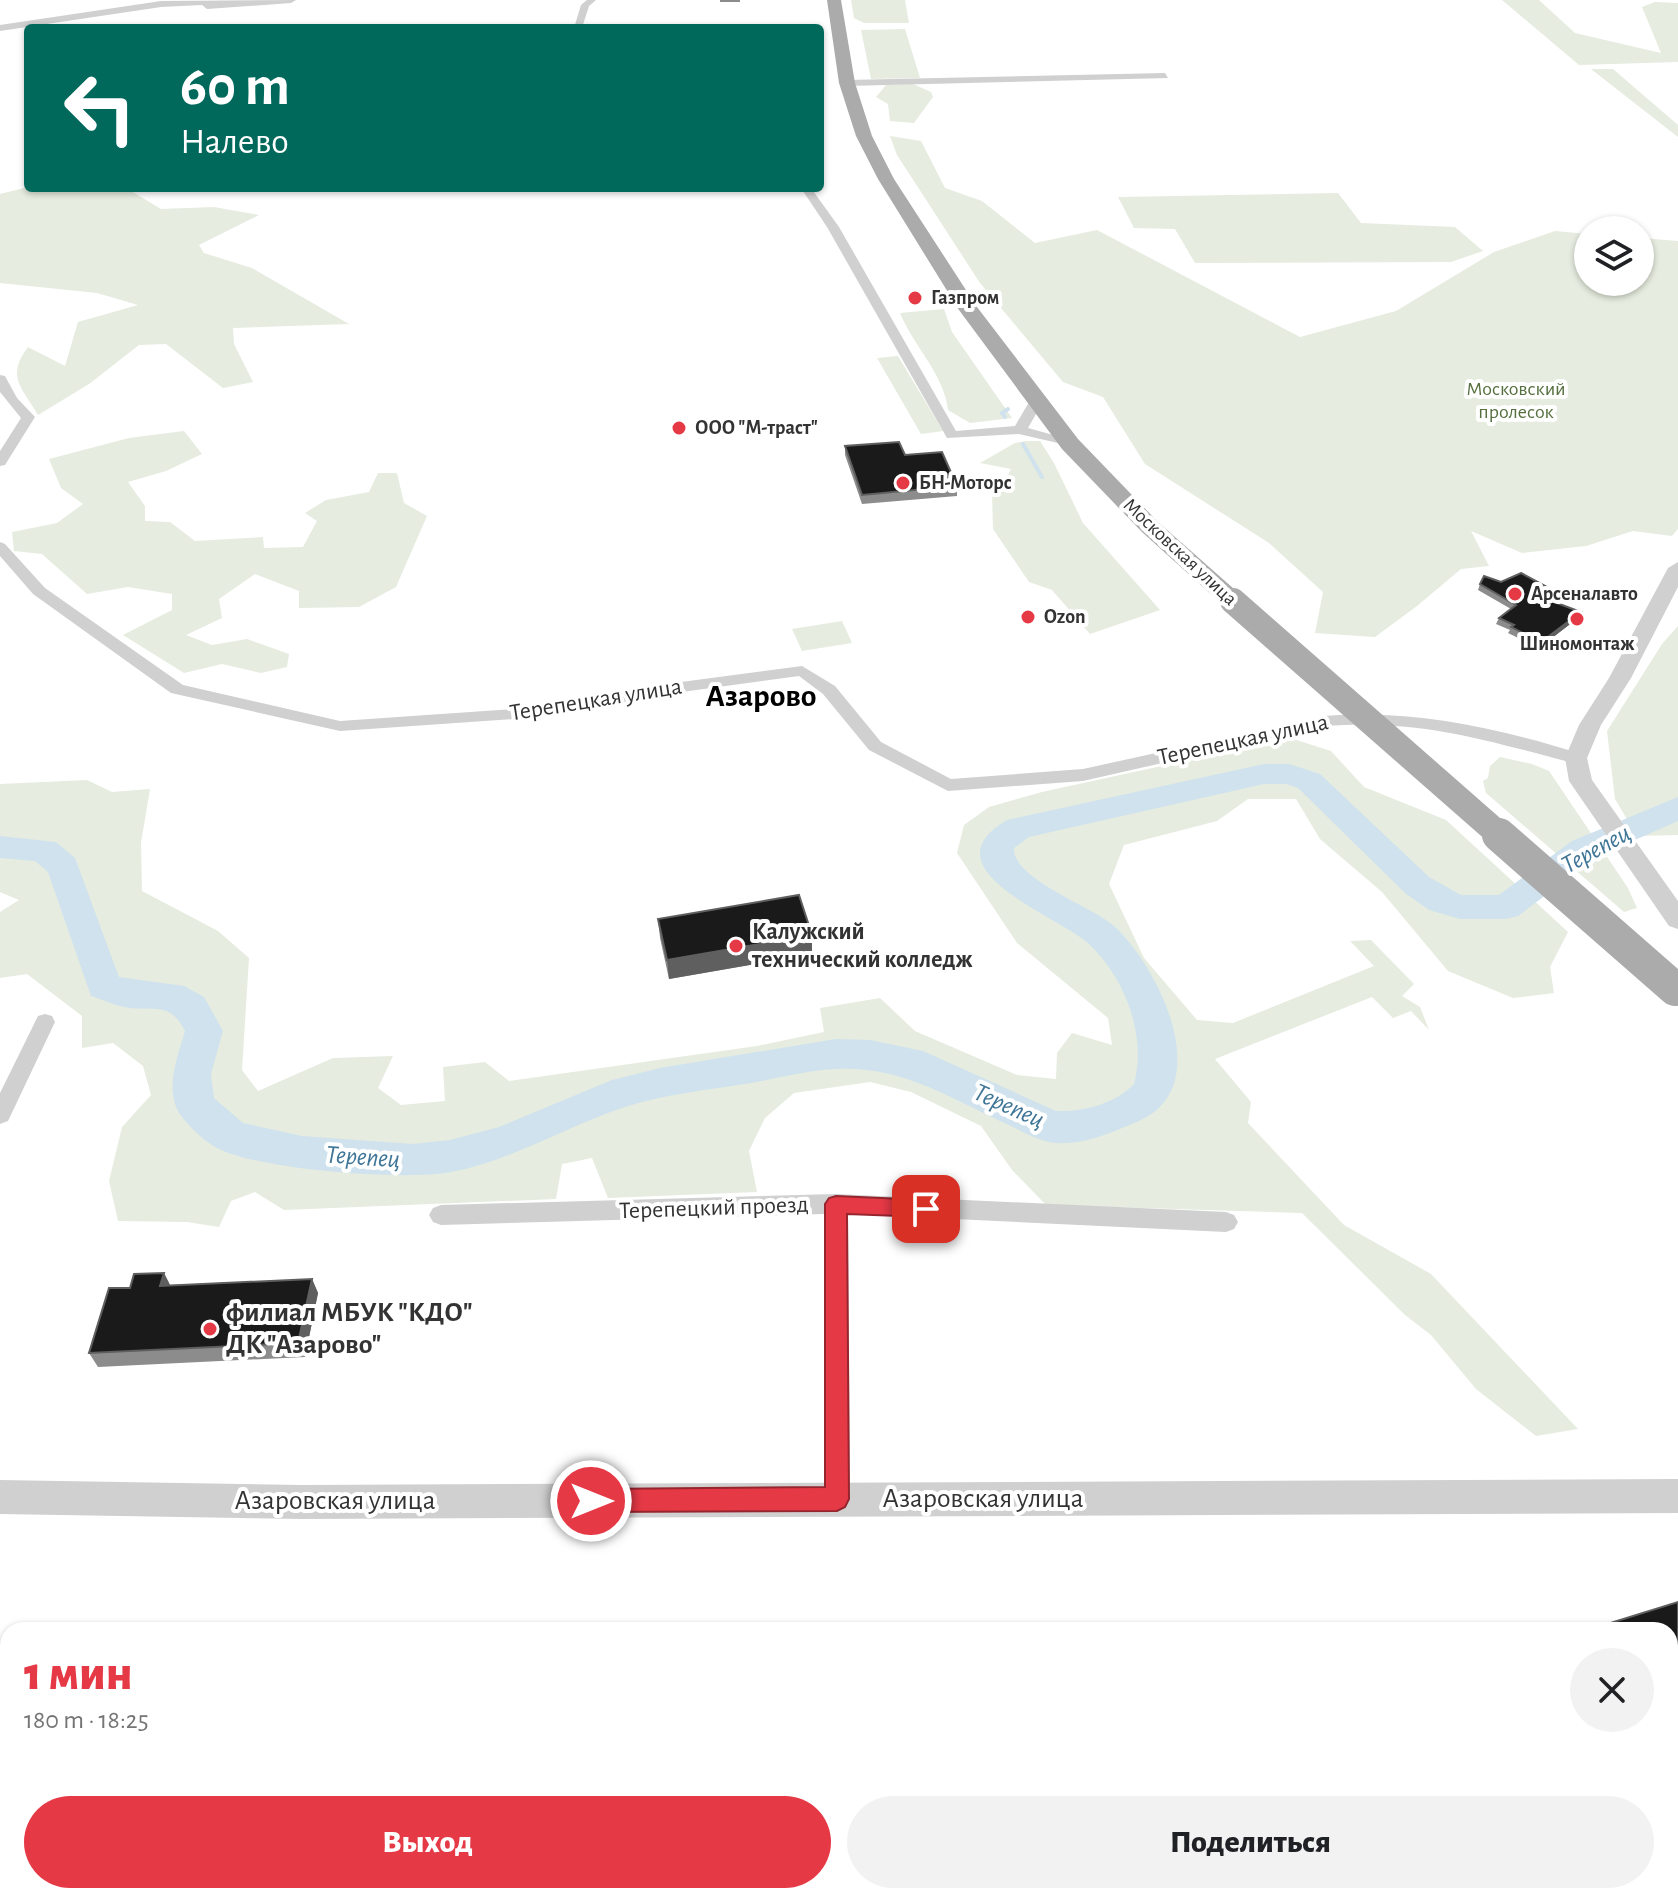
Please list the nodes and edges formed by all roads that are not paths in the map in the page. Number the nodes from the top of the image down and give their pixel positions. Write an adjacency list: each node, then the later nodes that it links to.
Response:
1 (224, 0): 5 (street)
2 (291, 0): 5 (street)
3 (592, 0): 8 (street)
4 (834, 0): 11 (main road, Московская улица)
5 (161, 4): 7 (street)
6 (24, 24): 9 (street)
7 (27, 24)
8 (579, 24)
9 (0, 28)
10 (1165, 76): 11 (street)
11 (847, 83): 14 (main road, Московская улица)
12 (809, 192): 15 (street)
13 (0, 379): 17 (street)
14 (1037, 400): 15 (street); 16 (main road, Московская улица)
15 (1019, 430): 16 (street)
16 (1070, 444): 22 (main road, Московская улица, bridge)
17 (0, 462)
18 (0, 547): 20 (street, Терепецкая улица)
19 (1678, 568): 20 (street)
20 (1578, 770): 21 (street)
21 (1678, 920)
22 (1677, 990)
23 (45, 1022): 24 (street)
24 (0, 1115)
25 (836, 1204): 26 (street, Терепецкий проезд); 27 (street, Терепецкий проезд); 30 (street)
26 (441, 1215)
27 (1226, 1222)
28 (1678, 1496): 30 (street, Азаровская улица)
29 (0, 1497): 30 (street, Азаровская улица)
30 (837, 1499)

